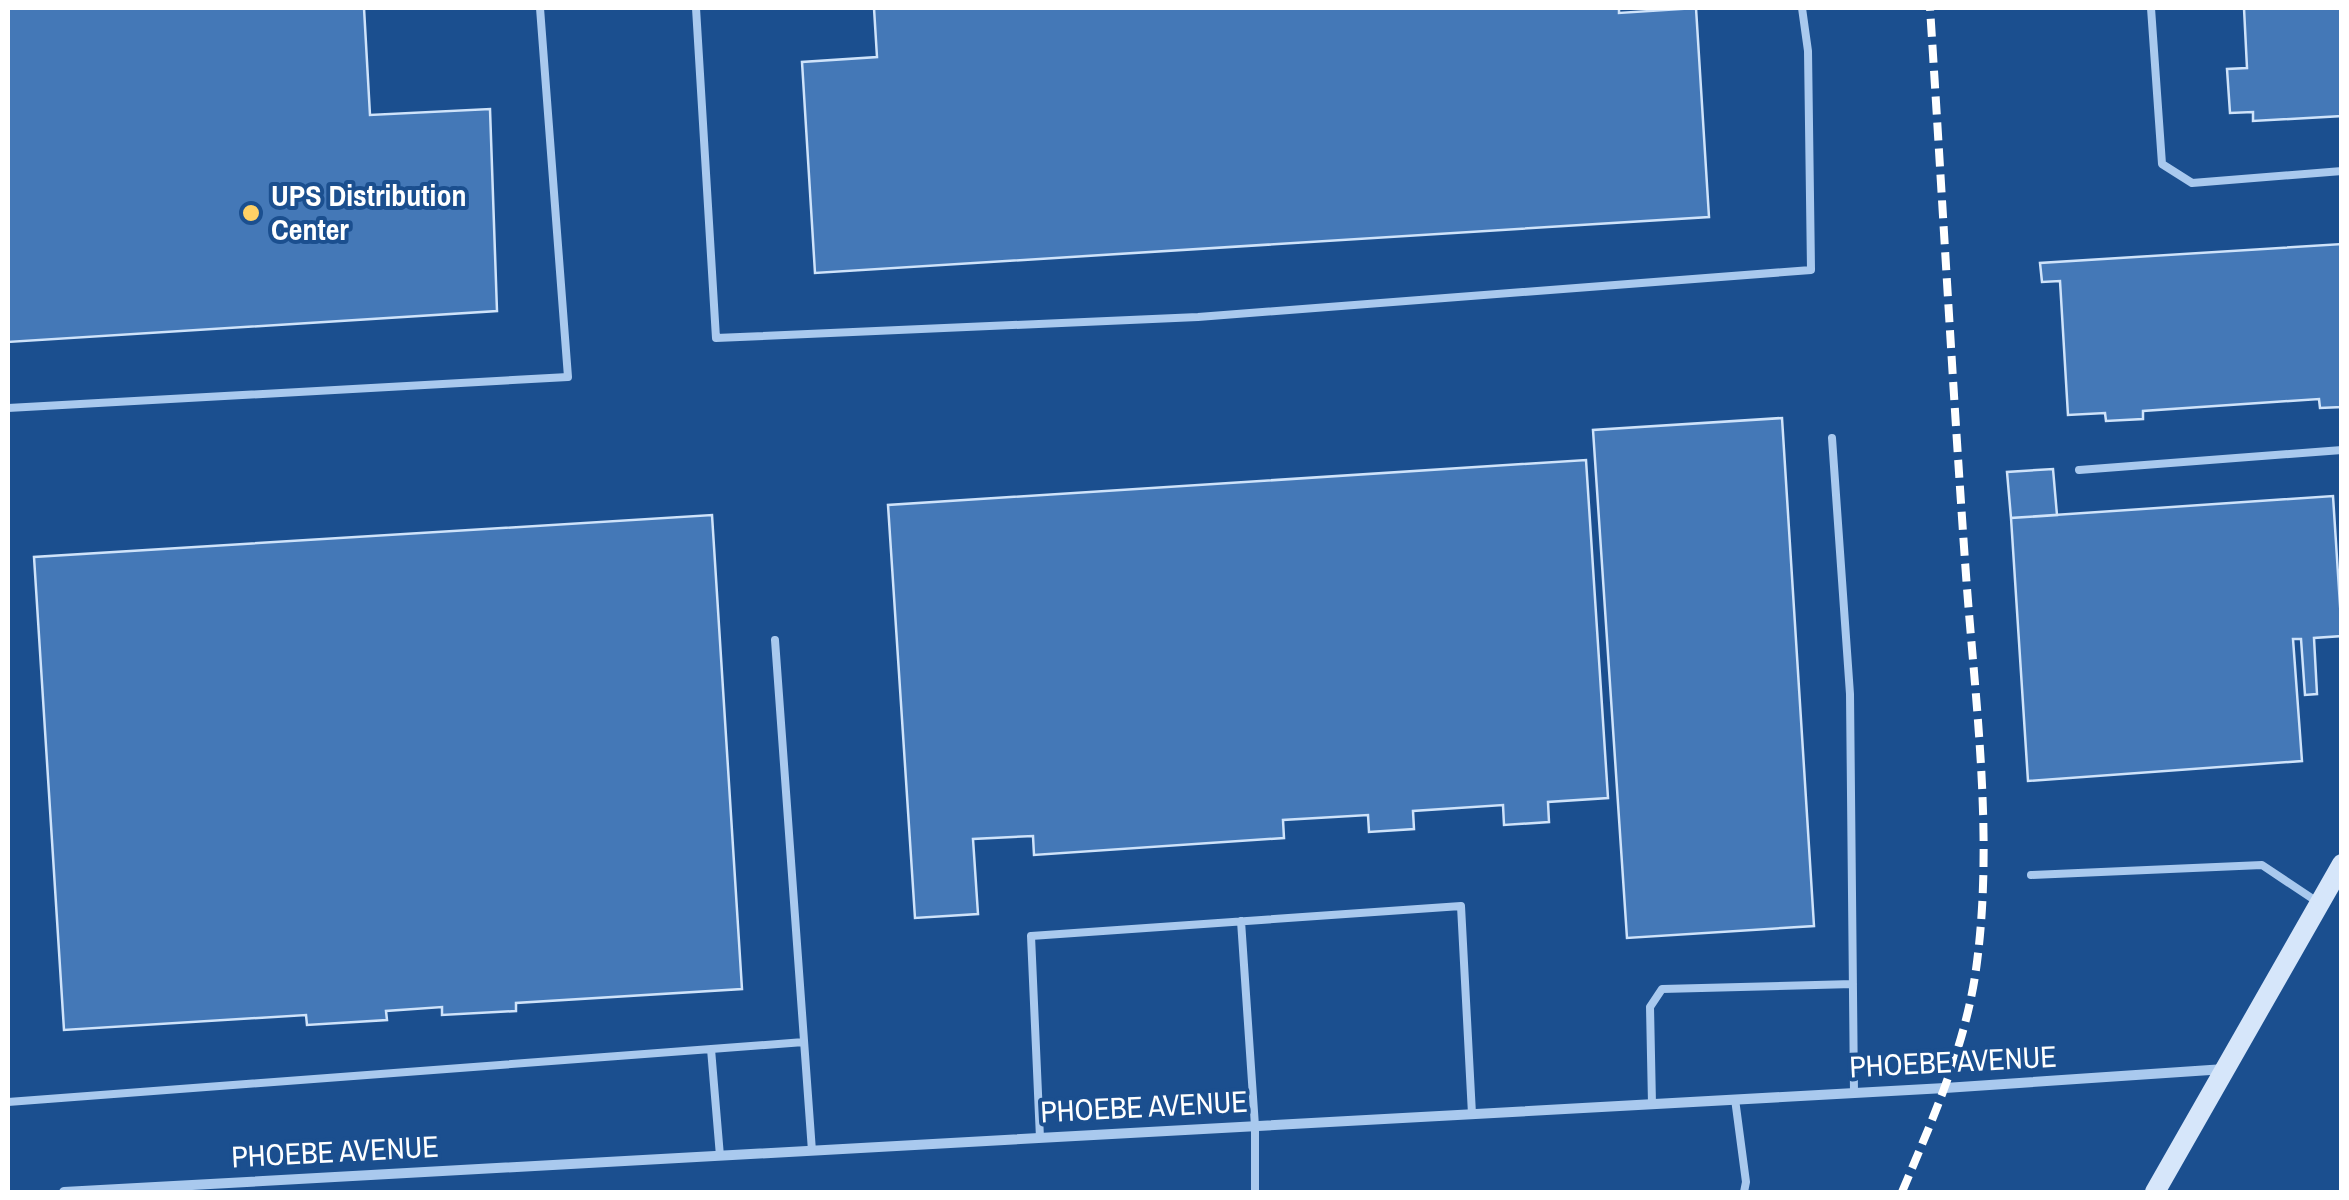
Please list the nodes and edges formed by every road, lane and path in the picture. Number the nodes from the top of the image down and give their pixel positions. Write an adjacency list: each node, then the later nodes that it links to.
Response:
1 (540, 8): 6 (lane)
2 (696, 8): 3 (lane)
3 (1802, 8)
4 (2151, 8): 5 (lane)
5 (2342, 171)
6 (8, 408)
7 (1832, 438): 15 (lane)
8 (2342, 450): 9 (lane)
9 (2079, 470)
10 (775, 640): 16 (lane)
11 (2342, 864): 13 (street)
12 (2030, 874): 13 (lane)
13 (2320, 904): 18 (street)
14 (1241, 921): 23 (lane); 24 (lane); 25 (lane)
15 (1854, 984): 19 (lane); 22 (lane)
16 (804, 1042): 17 (lane); 26 (lane)
17 (711, 1049): 21 (lane); 27 (lane)
18 (2226, 1069): 19 (street, PHOEBE AVENUE); 31 (street)
19 (1854, 1092): 20 (street, PHOEBE AVENUE)
20 (1735, 1100): 22 (street, PHOEBE AVENUE); 30 (lane)
21 (8, 1102)
22 (1652, 1104): 23 (street, PHOEBE AVENUE)
23 (1472, 1114): 24 (street, PHOEBE AVENUE)
24 (1255, 1126): 25 (street, PHOEBE AVENUE); 29 (lane)
25 (1040, 1138): 26 (street, PHOEBE AVENUE)
26 (812, 1151): 27 (street, PHOEBE AVENUE)
27 (720, 1156): 28 (street, PHOEBE AVENUE)
28 (64, 1192)
29 (1255, 1192)
30 (1744, 1192)
31 (2155, 1192)

